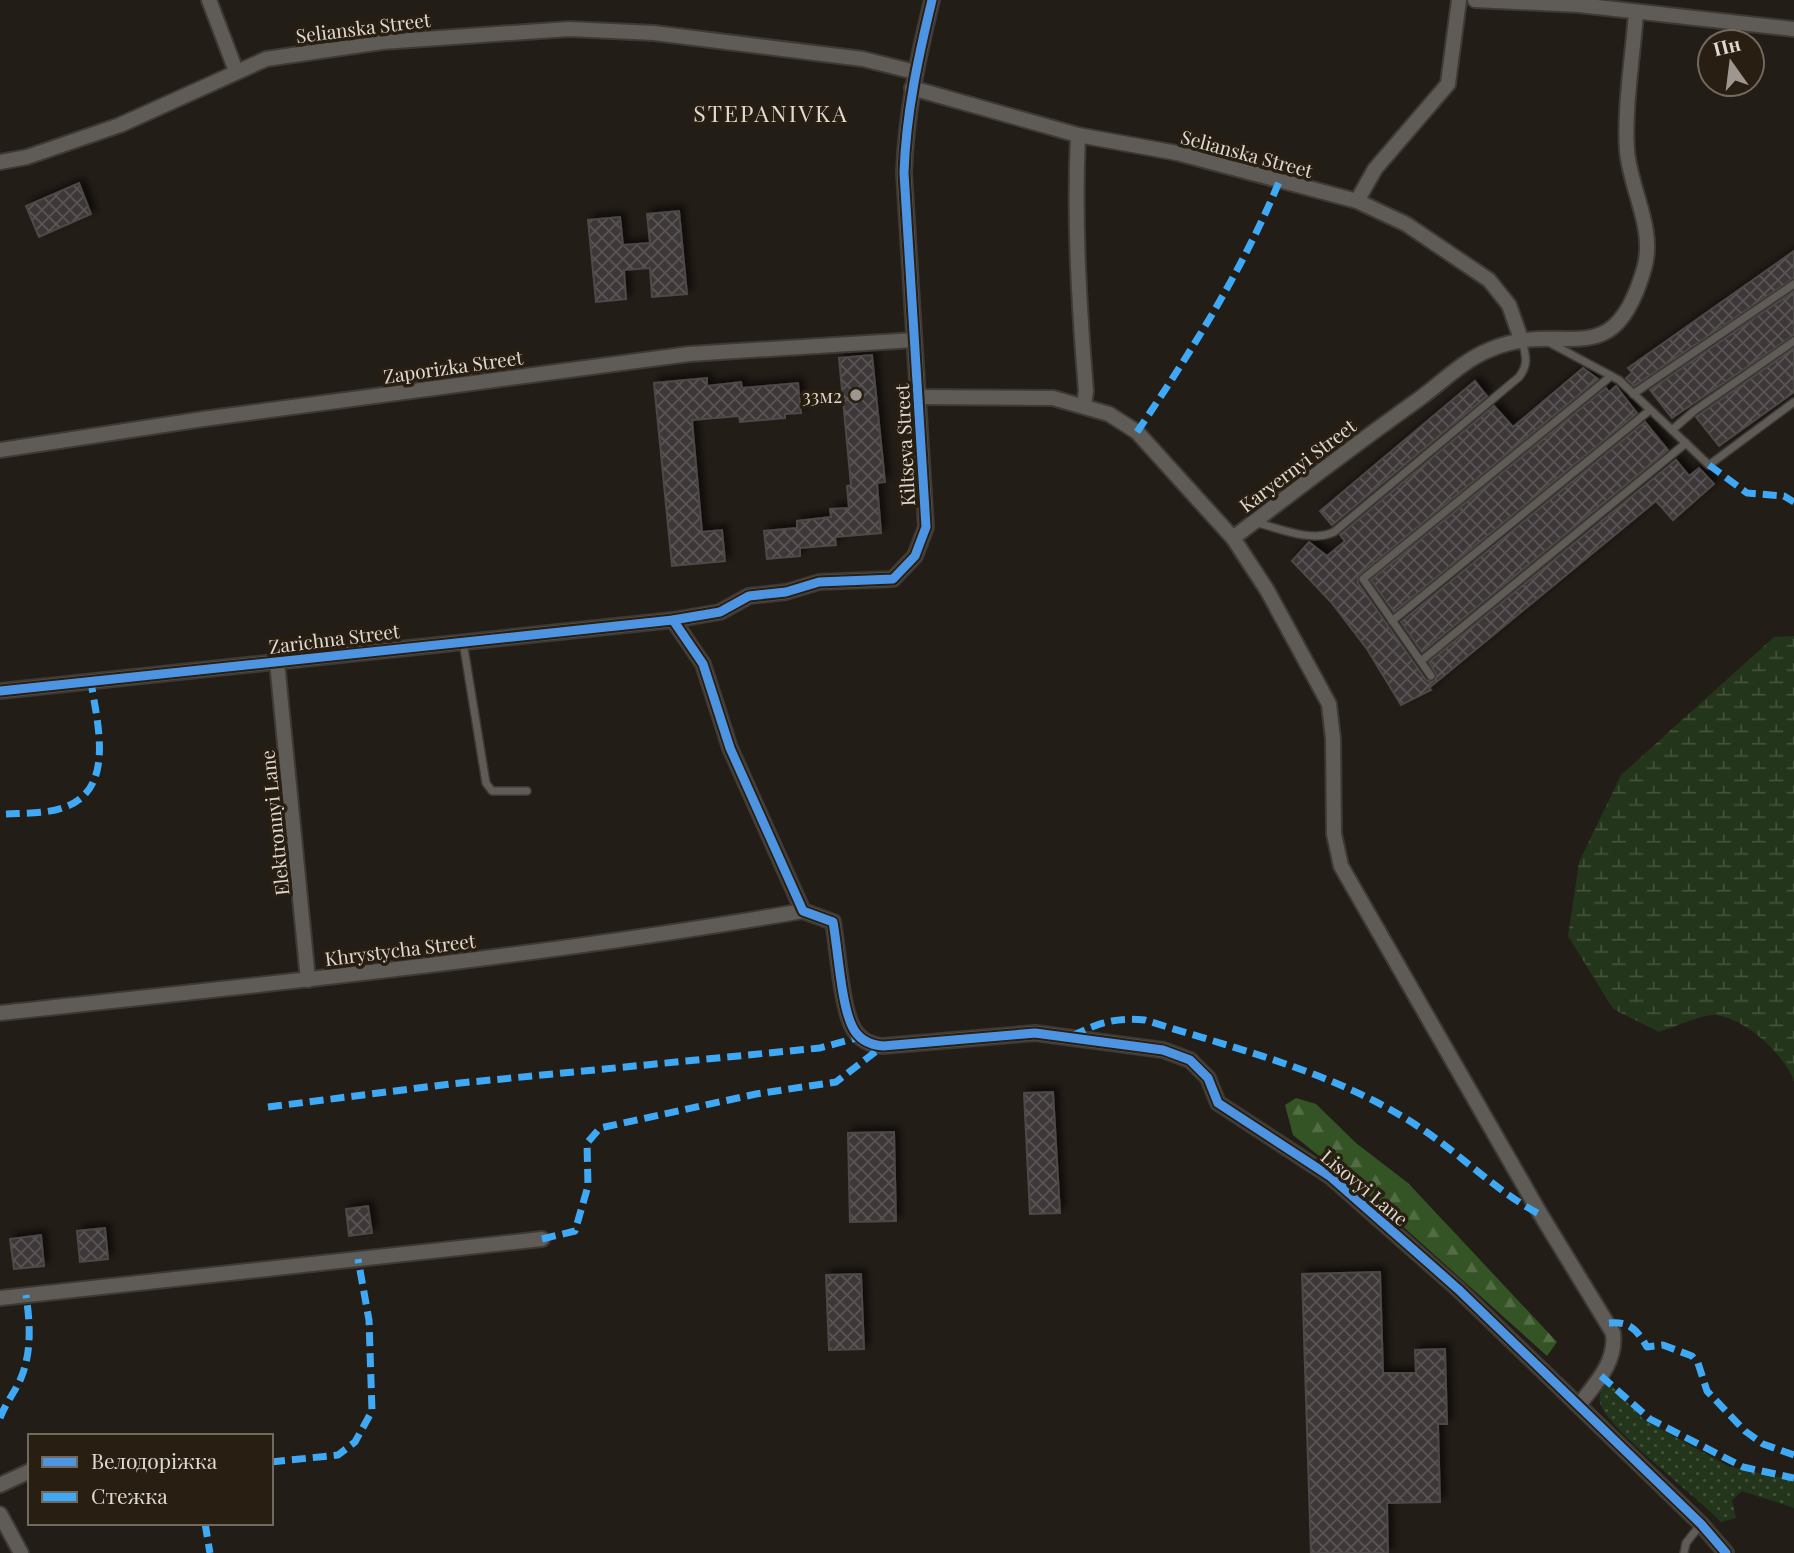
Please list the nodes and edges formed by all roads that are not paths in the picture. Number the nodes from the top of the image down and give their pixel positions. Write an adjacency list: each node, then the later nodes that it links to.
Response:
1 (209, 0): 7 (street)
2 (932, 0): 8 (street, Kiltseva Street)
3 (1459, 0): 12 (street)
4 (1475, 0): 5 (street)
5 (1636, 13): 6 (street); 15 (street, Karyernyi Street)
6 (1794, 29)
7 (236, 71): 8 (street, Selianska Street); 11 (street, Selianska Street)
8 (915, 72): 9 (street, Kiltseva Street)
9 (912, 88): 10 (street, Selianska Street); 16 (street, Kiltseva Street)
10 (1078, 135): 12 (street, Selianska Street); 22 (street)
11 (0, 162)
12 (1357, 201): 14 (street, Selianska Street)
13 (1794, 284): 19 (lane)
14 (1521, 339): 15 (street, Karyernyi Street); 27 (street, Karyernyi Street); 27 (lane)
15 (1540, 339): 18 (lane)
16 (914, 340): 20 (street, Kiltseva Street); 26 (street, Zaporizka Street)
17 (1794, 341): 24 (lane)
18 (1611, 376): 19 (lane); 30 (lane)
19 (1633, 394): 23 (lane)
20 (920, 397): 22 (street, Karyernyi Street); 29 (street, Kiltseva Street)
21 (1794, 402): 25 (lane)
22 (1084, 405): 28 (street, Karyernyi Street)
23 (1650, 410): 24 (lane); 30 (lane)
24 (1672, 430): 25 (lane)
25 (1686, 443): 32 (lane)
26 (0, 450)
27 (1254, 522): 28 (street, Karyernyi Street)
28 (1233, 538): 42 (street)
29 (673, 620): 31 (street, Zarichna Street); 37 (street)
30 (1392, 621): 32 (lane)
31 (463, 640): 33 (street, Zarichna Street); 36 (lane)
32 (1421, 661): 34 (lane)
33 (277, 662): 35 (street, Zarichna Street); 38 (street, Elektronnyi Lane)
34 (1431, 676)
35 (0, 691)
36 (527, 791)
37 (803, 911): 38 (street, Khrystycha Street); 42 (street, Lisovyi Lane)
38 (308, 980): 39 (street, Khrystycha Street)
39 (0, 1013)
40 (542, 1239): 41 (street)
41 (0, 1298)
42 (1579, 1405): 46 (street, Lisovyi Lane)
43 (28, 1472): 44 (street)
44 (0, 1485)
45 (0, 1514): 47 (street)
46 (1702, 1524): 48 (lane); 49 (street, Lisovyi Lane)
47 (21, 1553)
48 (1684, 1553)
49 (1727, 1553)

